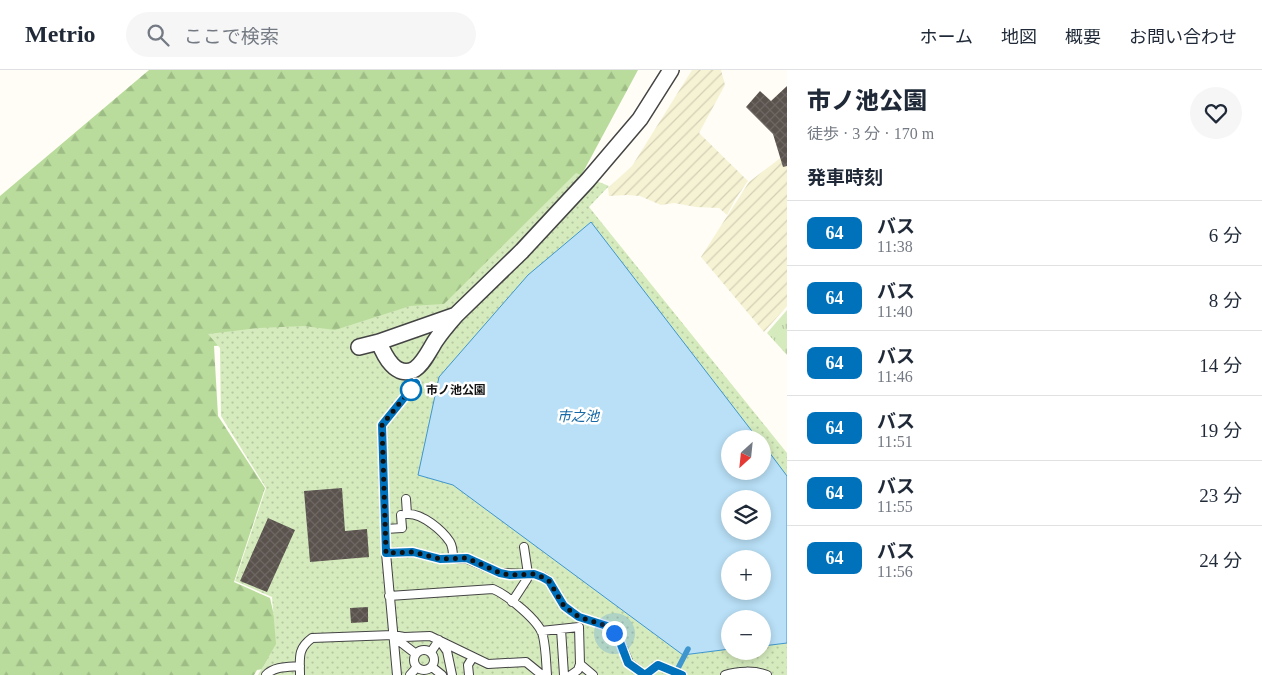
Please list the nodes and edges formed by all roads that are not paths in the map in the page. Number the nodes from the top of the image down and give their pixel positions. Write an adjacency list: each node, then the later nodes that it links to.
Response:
1 (670, 70): 2 (street)
2 (456, 315): 3 (street); 3 (street)
3 (379, 342): 4 (street)
4 (359, 347)
5 (416, 383): 8 (lane)
6 (406, 499): 11 (lane)
7 (401, 515): 8 (lane)
8 (385, 529): 10 (lane)
9 (524, 547): 12 (lane)
10 (386, 553): 11 (lane); 13 (lane)
11 (454, 558): 12 (lane)
12 (528, 574): 14 (lane); 15 (lane)
13 (389, 596): 14 (lane); 19 (lane)
14 (512, 602): 18 (lane)
15 (579, 617): 16 (lane); 40 (lane)
16 (579, 627): 17 (lane); 24 (lane)
17 (560, 629): 18 (lane); 37 (lane)
18 (541, 631): 36 (lane)
19 (392, 635): 20 (lane); 22 (lane); 25 (lane); 30 (lane)
20 (439, 640): 21 (lane); 23 (lane); 33 (lane)
21 (431, 652): 22 (lane); 27 (lane)
22 (416, 654): 26 (lane)
23 (473, 657): 34 (lane); 35 (lane)
24 (580, 664): 38 (lane); 39 (lane)
25 (300, 666): 28 (lane); 29 (lane)
26 (417, 667): 27 (lane); 31 (lane)
27 (432, 667): 32 (lane)
28 (266, 675)
29 (300, 675)
30 (397, 675)
31 (410, 675)
32 (442, 675)
33 (452, 675)
34 (469, 675)
35 (542, 675)
36 (547, 675)
37 (564, 675)
38 (571, 675)
39 (593, 675)
40 (645, 675): 41 (lane)
41 (682, 675)
42 (725, 675): 43 (lane)
43 (767, 675)

